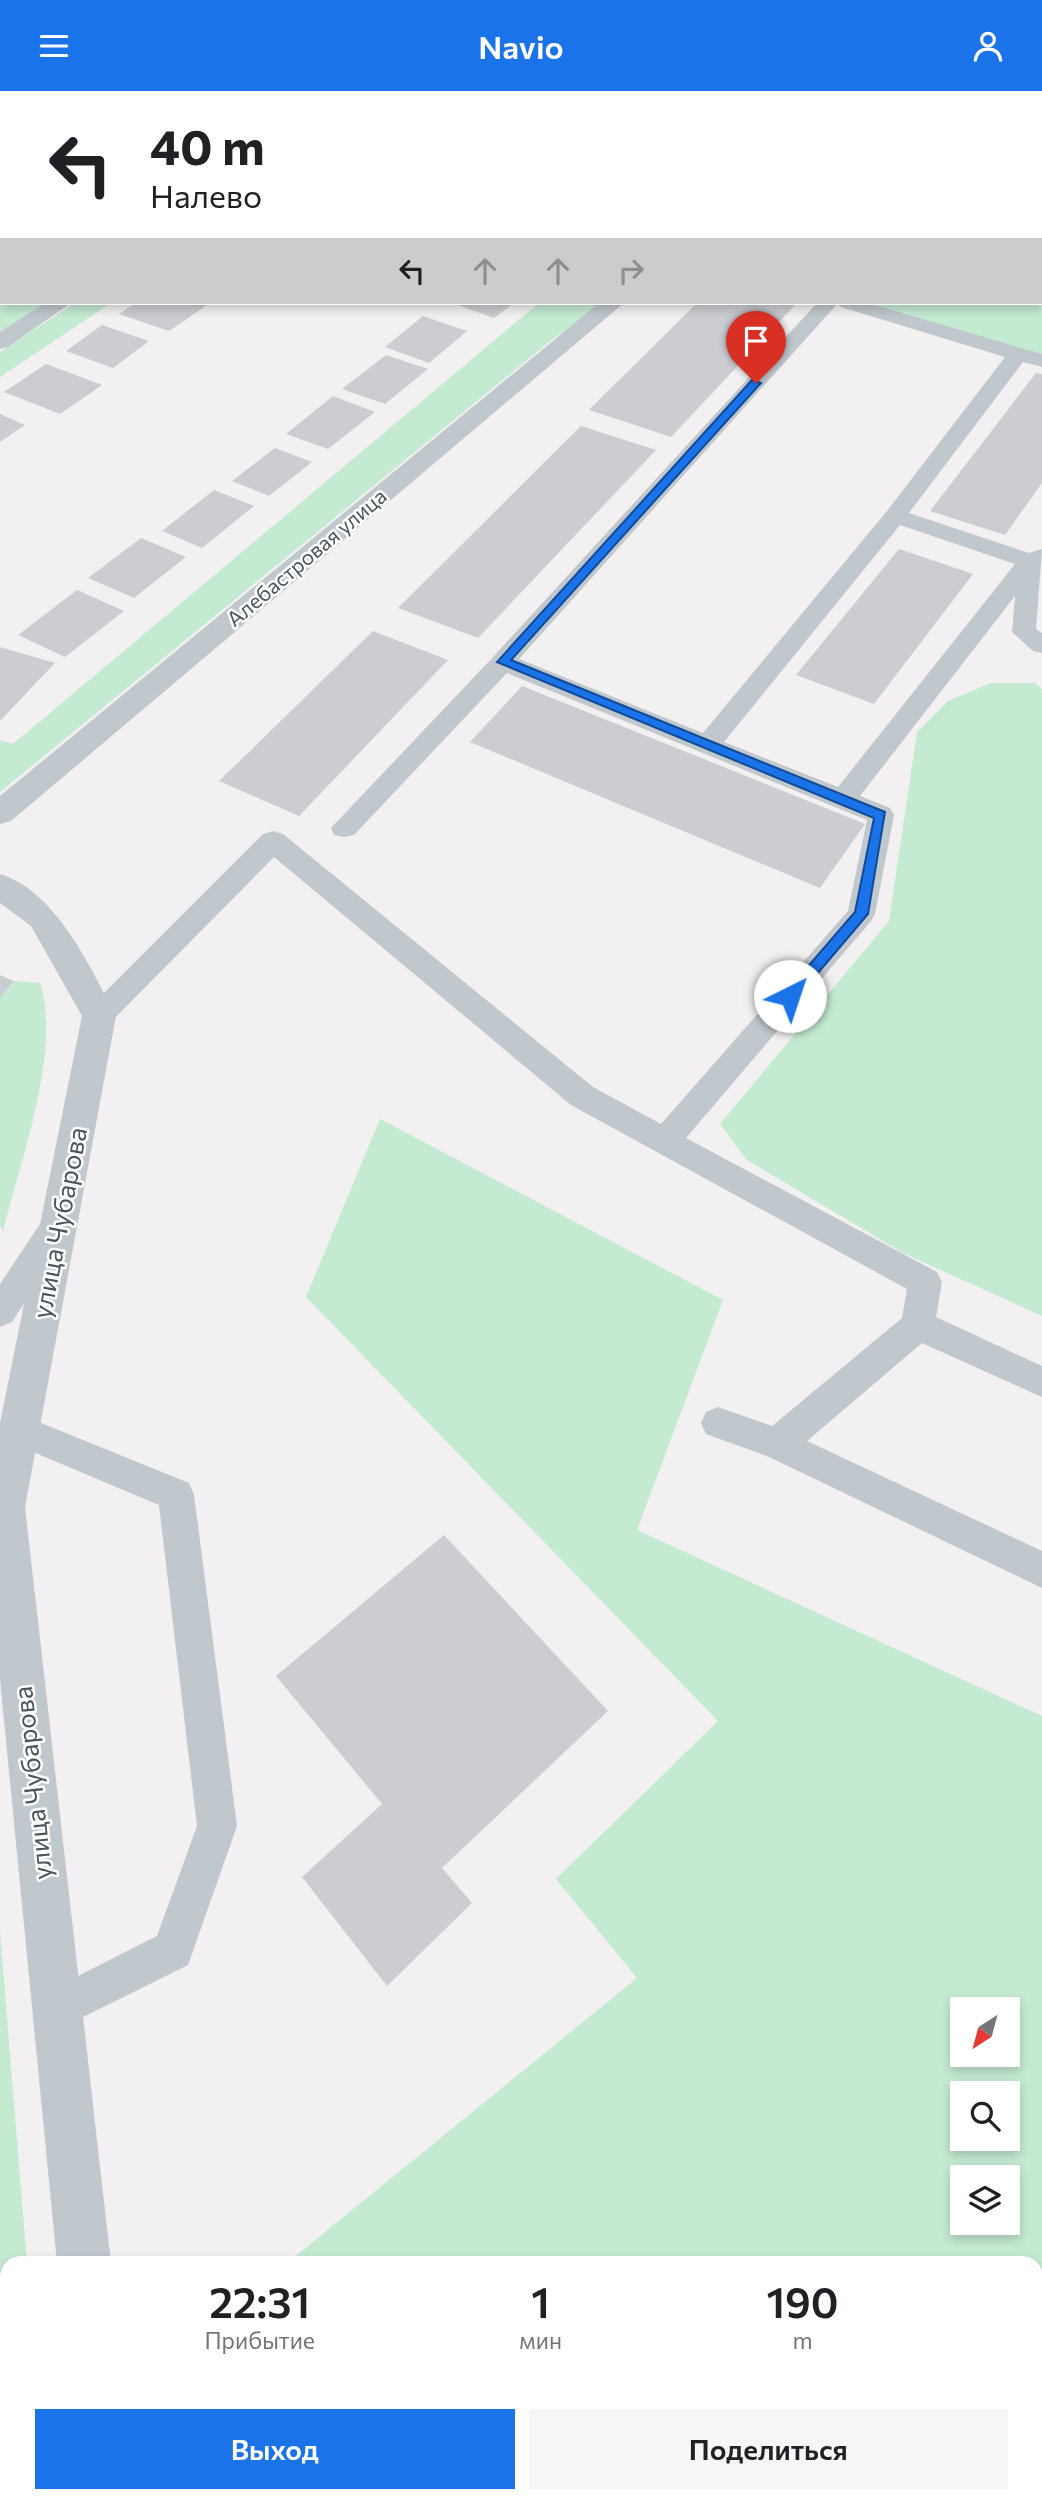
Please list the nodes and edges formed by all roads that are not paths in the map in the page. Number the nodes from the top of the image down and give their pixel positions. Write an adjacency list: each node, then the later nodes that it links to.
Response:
1 (57, 305): 5 (street)
2 (611, 305): 14 (street, Алебастровая улица)
3 (826, 305): 11 (lane)
4 (855, 305): 6 (lane)
5 (0, 342)
6 (1018, 354): 7 (lane); 8 (lane)
7 (1042, 361)
8 (895, 516): 9 (lane); 12 (lane)
9 (1036, 558): 10 (lane); 13 (lane)
10 (1042, 645)
11 (503, 662): 12 (lane); 15 (lane)
12 (707, 745): 13 (lane)
13 (843, 800): 18 (lane)
14 (0, 813)
15 (344, 828)
16 (0, 886): 17 (street)
17 (99, 1016): 18 (lane); 19 (street, улица Чубарова)
18 (665, 1141): 21 (lane)
19 (62, 1217): 20 (lane); 24 (street, улица Чубарова)
20 (0, 1312)
21 (918, 1325): 22 (lane); 25 (lane)
22 (1042, 1382)
23 (718, 1423): 25 (lane)
24 (19, 1430): 26 (street, улица Чубарова); 28 (lane)
25 (777, 1444): 27 (lane)
26 (2, 1508): 28 (street, улица Чубарова)
27 (1042, 1570)
28 (57, 2009): 29 (street, улица Чубарова)
29 (83, 2256)

